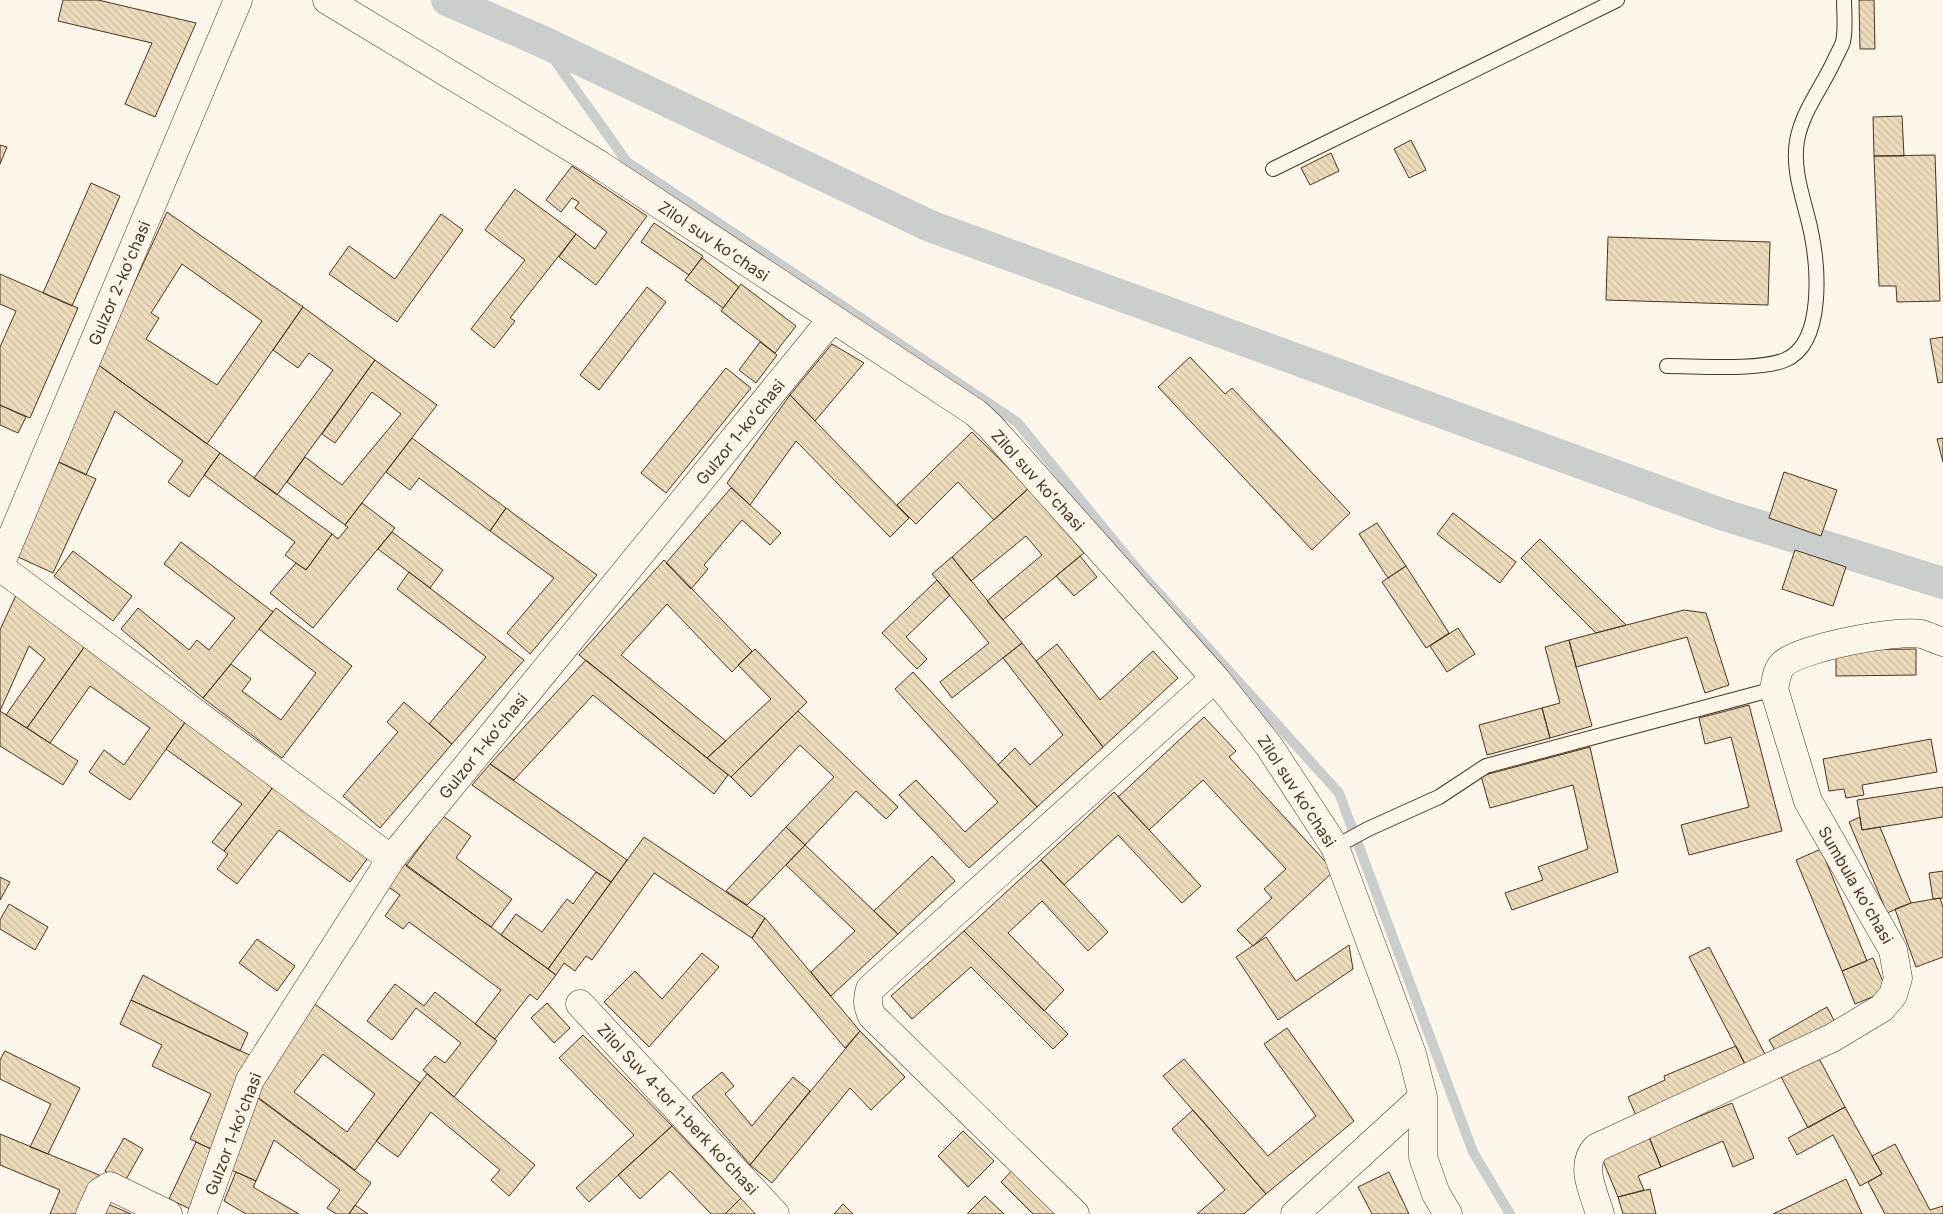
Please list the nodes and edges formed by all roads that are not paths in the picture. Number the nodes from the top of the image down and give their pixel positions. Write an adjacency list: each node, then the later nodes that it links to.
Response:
1 (238, 0): 8 (street, Gulzor 2-koʻchasi)
2 (327, 0): 6 (street, Zilol suv koʻchasi)
3 (1617, 0): 5 (lane)
4 (1844, 0): 7 (lane)
5 (1273, 169)
6 (832, 319): 10 (street, Zilol suv koʻchasi); 13 (street, Gulzor 1-koʻchasi)
7 (1667, 366)
8 (0, 566): 13 (street)
9 (1943, 642): 11 (street)
10 (1215, 678): 12 (street, Zilol suv koʻchasi); 20 (street)
11 (1774, 689): 12 (lane); 23 (street, Sumbula koʻchasi)
12 (1338, 845): 15 (street, Zilol suv koʻchasi)
13 (390, 860): 18 (street, Gulzor 1-koʻchasi)
14 (580, 1004): 19 (street, Zilol Suv 4-tor 1-berk koʻchasi)
15 (1423, 1097): 21 (street); 22 (street, Zilol suv koʻchasi)
16 (90, 1214): 17 (street)
17 (168, 1214)
18 (202, 1214)
19 (775, 1214)
20 (1075, 1214)
21 (1295, 1214)
22 (1448, 1214)
23 (1600, 1214)

